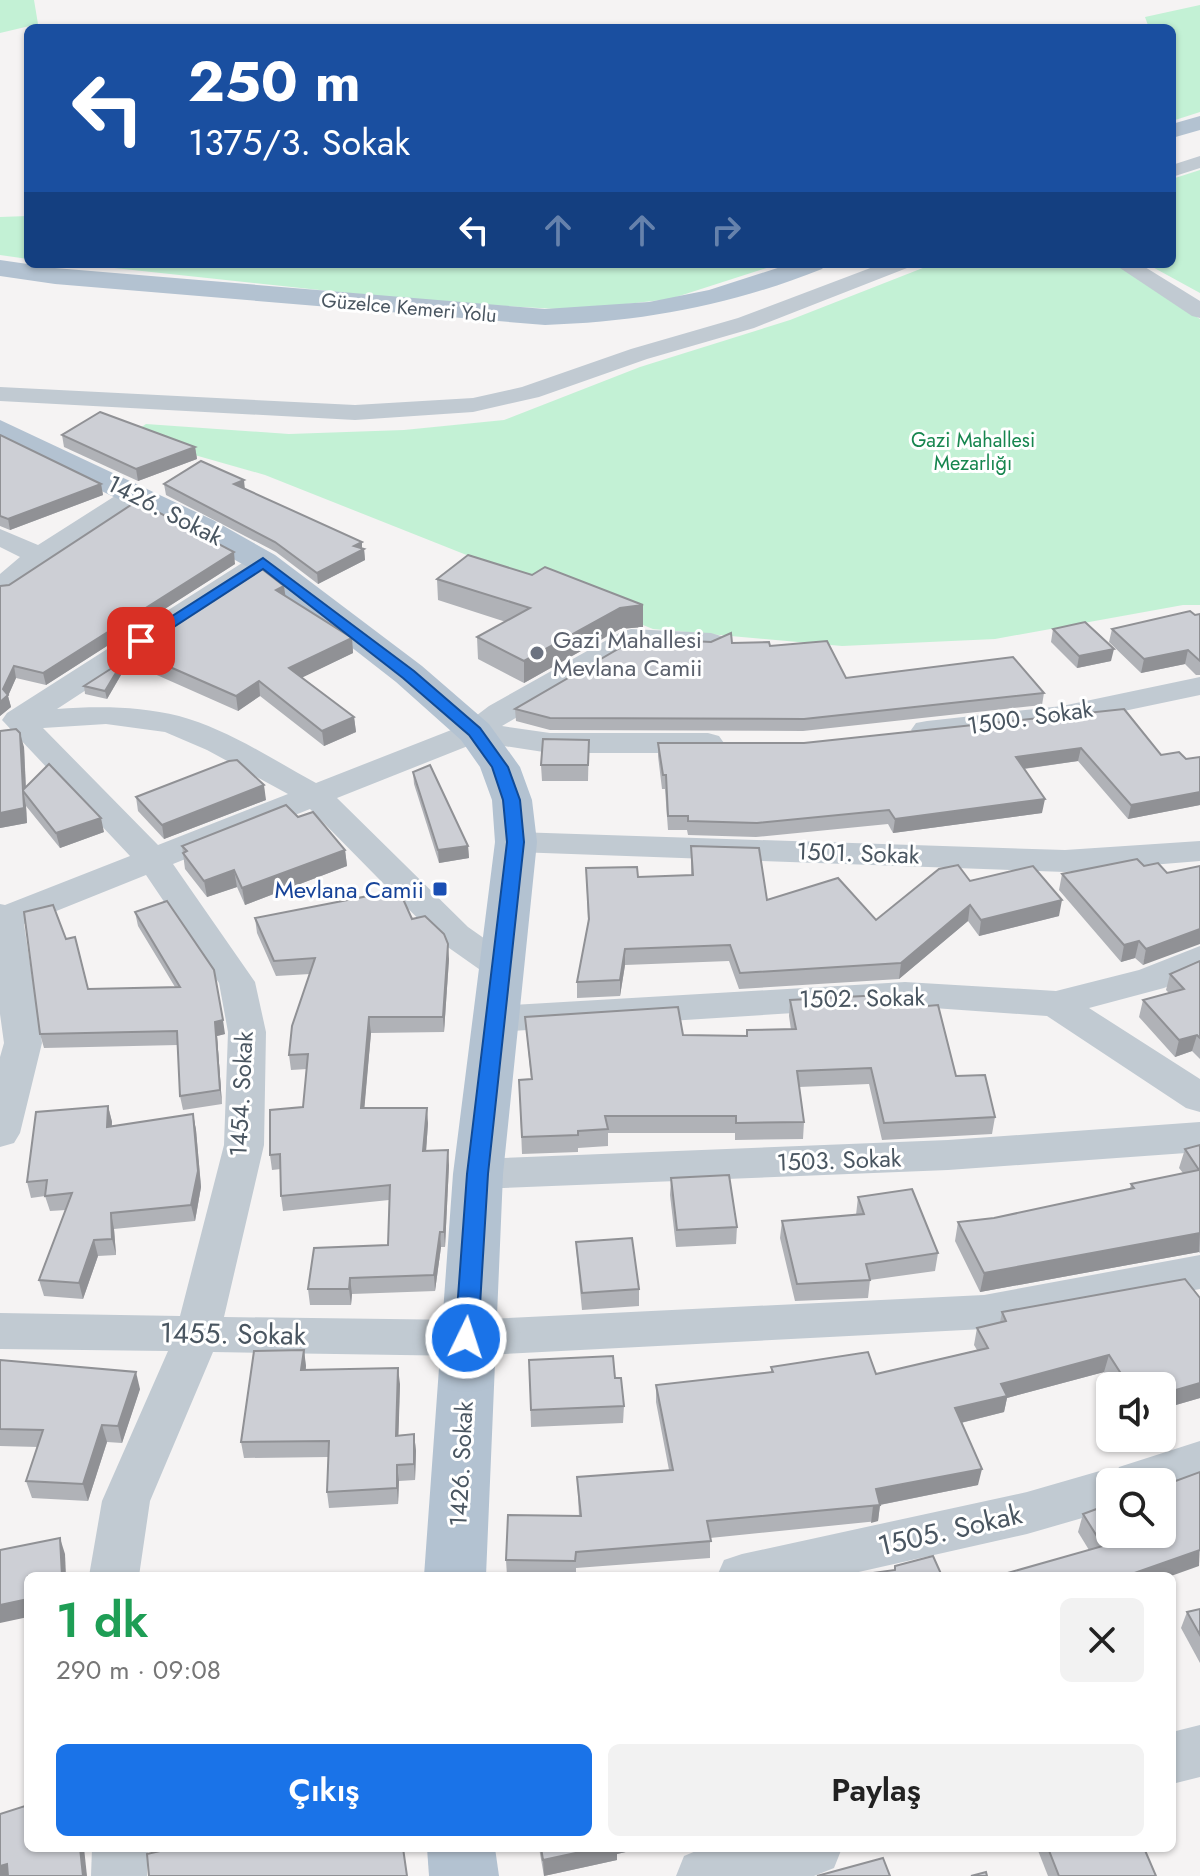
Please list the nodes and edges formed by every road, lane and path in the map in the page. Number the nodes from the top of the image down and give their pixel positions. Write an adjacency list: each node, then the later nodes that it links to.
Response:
1 (1200, 123): 2 (main road)
2 (1176, 130)
3 (1200, 162): 4 (street)
4 (1176, 170)
5 (0, 268): 6 (main road, Güzelce Kemeri Yolu)
6 (803, 268)
7 (855, 268): 13 (street)
8 (889, 268): 13 (street)
9 (1131, 268): 10 (street)
10 (1200, 311)
11 (0, 384): 13 (street)
12 (0, 394): 13 (street)
13 (394, 408): 14 (street)
14 (4, 428): 15 (main road, 1426. Sokak)
15 (135, 495): 17 (street); 18 (main road, 1426. Sokak)
16 (0, 537): 17 (street)
17 (39, 556): 19 (street)
18 (263, 562): 22 (street); 23 (main road, 1426. Sokak)
19 (0, 588)
20 (711, 642): 23 (street)
21 (1200, 686): 24 (street, 1500. Sokak)
22 (9, 721): 26 (street); 29 (street, 1454. Sokak)
23 (475, 732): 25 (street); 26 (street); 27 (main road, 1426. Sokak)
24 (894, 734)
25 (740, 744)
26 (316, 796): 29 (street); 32 (street)
27 (516, 842): 28 (street, 1501. Sokak); 32 (main road, 1426. Sokak)
28 (1200, 851)
29 (154, 861): 30 (street); 41 (street, 1454. Sokak)
30 (2, 916): 36 (street)
31 (1200, 958): 33 (street)
32 (499, 966): 34 (main road, 1426. Sokak)
33 (1056, 1004): 34 (street, 1502. Sokak); 35 (street, 1502. Sokak)
34 (497, 1019): 38 (main road, 1426. Sokak)
35 (1200, 1098)
36 (0, 1133)
37 (1200, 1137): 38 (street, 1503. Sokak)
38 (478, 1174): 42 (main road, 1426. Sokak)
39 (1200, 1272): 42 (street, 1455. Sokak)
40 (0, 1331): 41 (street, 1455. Sokak)
41 (198, 1334): 42 (street, 1455. Sokak); 46 (street, 1454. Sokak)
42 (466, 1338): 47 (main road, 1426. Sokak)
43 (1200, 1461): 44 (street)
44 (1176, 1469)
45 (1096, 1493): 48 (street, 1505. Sokak)
46 (115, 1572)
47 (455, 1572)
48 (760, 1572)
49 (1200, 1751): 50 (street)
50 (1176, 1757)
51 (120, 1852): 54 (street)
52 (461, 1852): 55 (main road)
53 (798, 1852): 56 (street)
54 (119, 1876)
55 (464, 1876)
56 (704, 1876)

